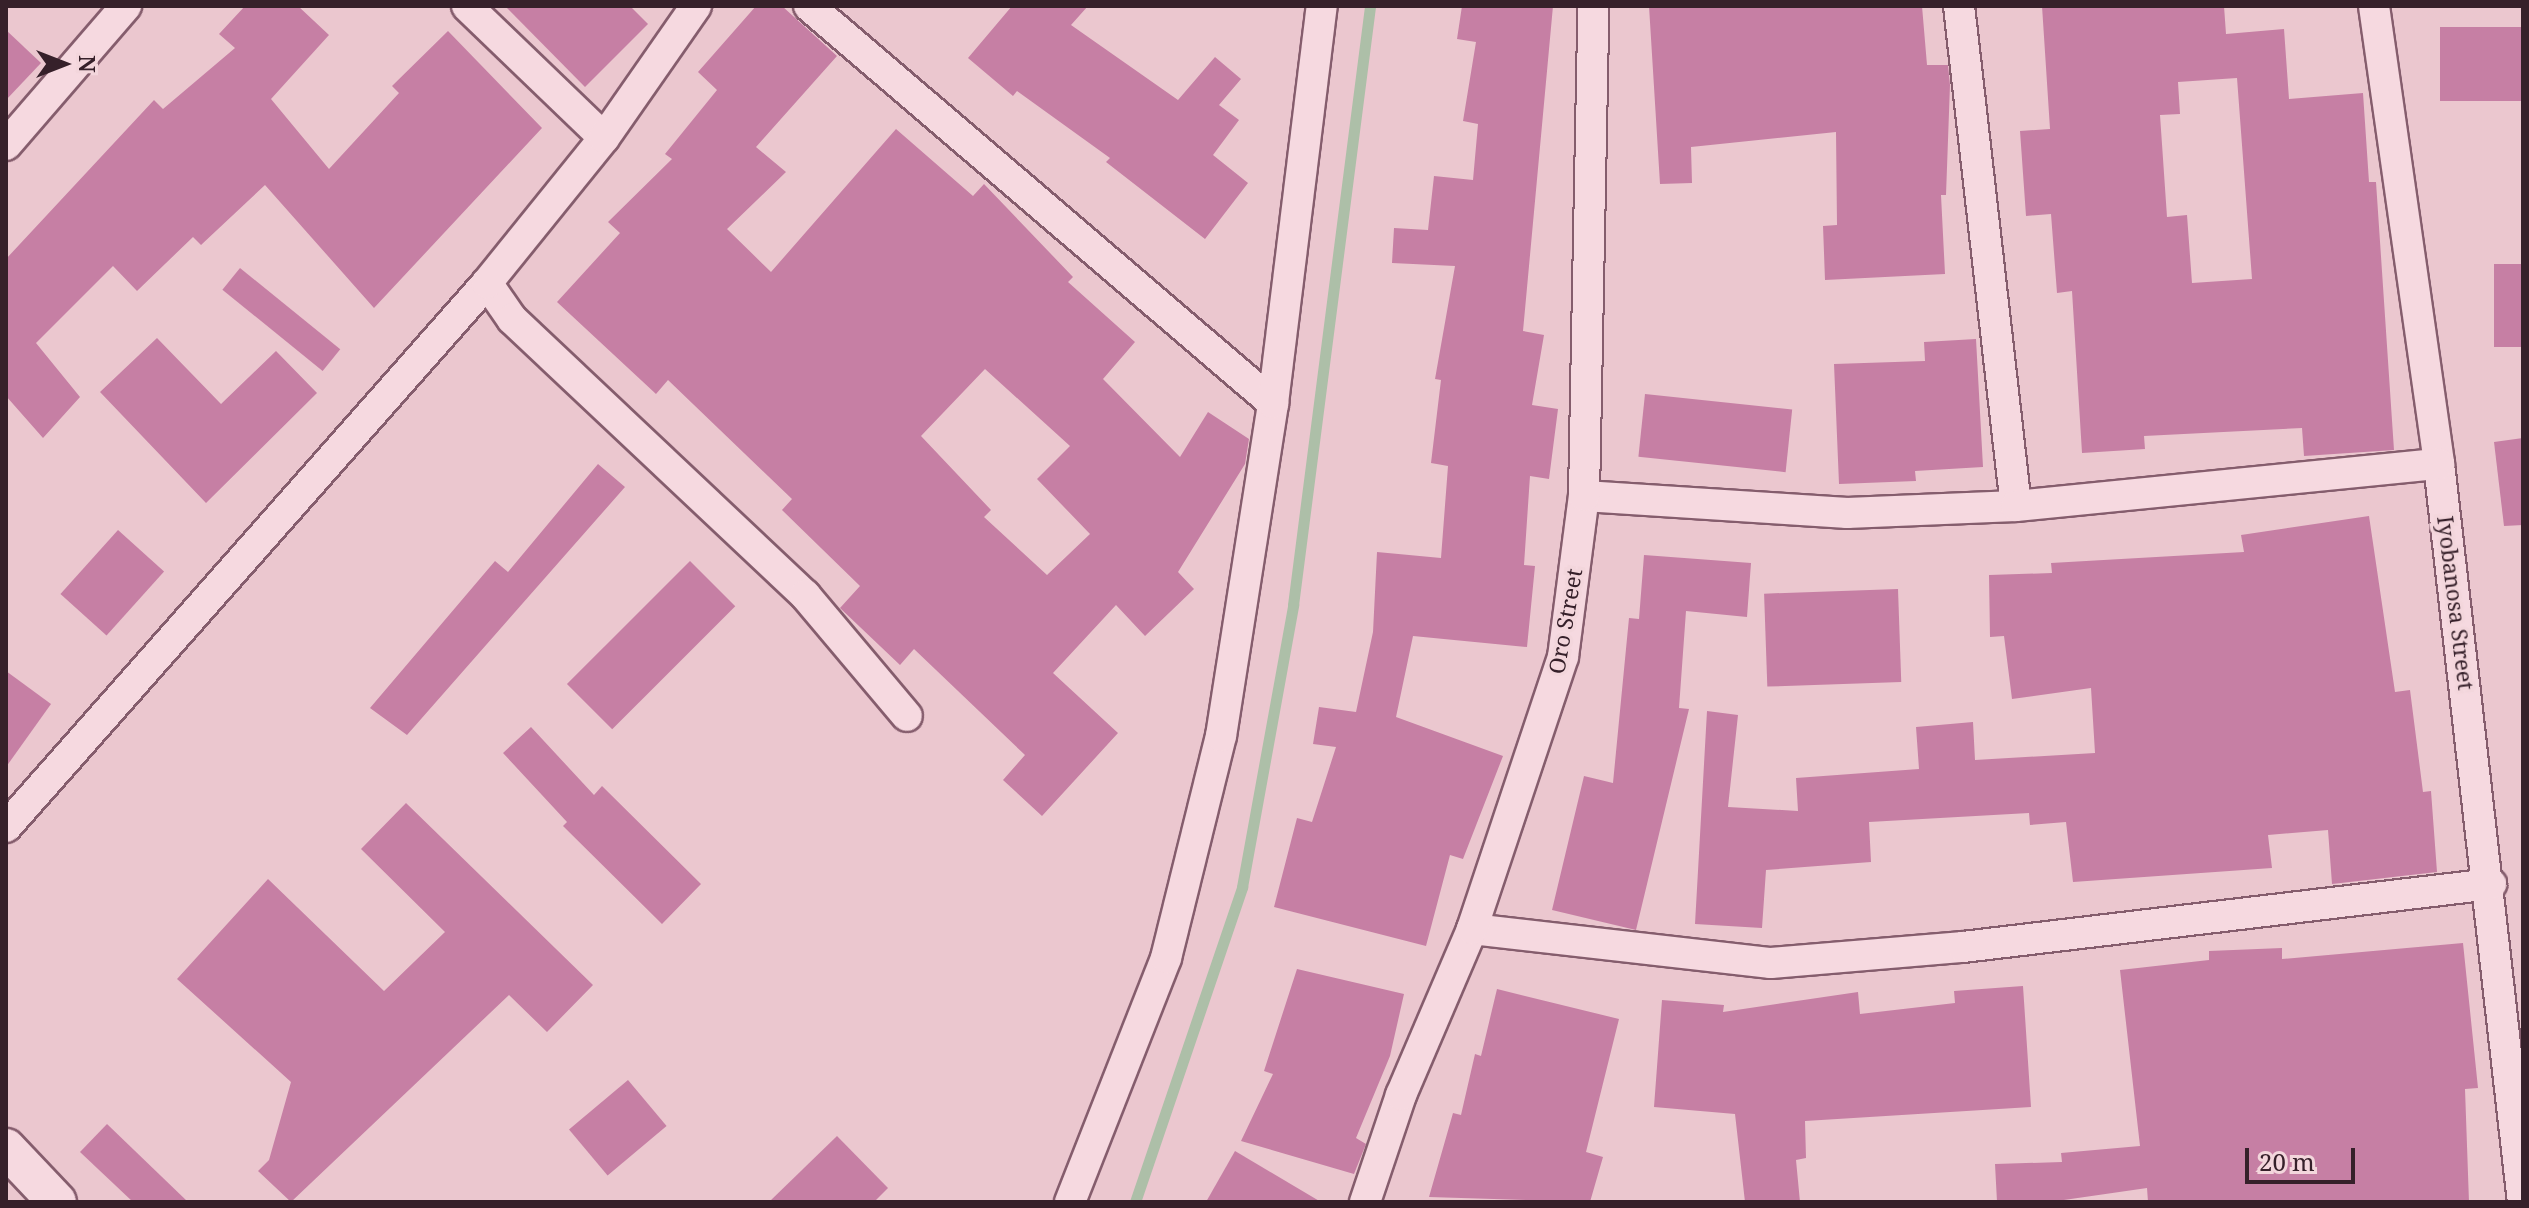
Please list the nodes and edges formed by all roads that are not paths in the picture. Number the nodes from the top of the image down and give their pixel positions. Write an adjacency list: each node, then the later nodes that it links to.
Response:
1 (126, 6): 10 (street)
2 (467, 6): 9 (street)
3 (696, 6): 9 (street)
4 (809, 6): 12 (street)
5 (1322, 6): 12 (street)
6 (1593, 6): 14 (street, Oro Street)
7 (1959, 6): 15 (street)
8 (2374, 6): 13 (street, Iyobanosa Street)
9 (604, 138): 11 (street)
10 (6, 145)
11 (487, 283): 16 (street); 17 (street)
12 (1273, 403): 22 (street)
13 (2439, 464): 15 (street); 18 (street, Iyobanosa Street)
14 (1584, 496): 15 (street); 19 (street, Oro Street)
15 (2016, 506)
16 (907, 716)
17 (6, 827)
18 (2491, 884): 19 (street); 24 (street, Iyobanosa Street)
19 (1472, 929): 23 (street, Oro Street)
20 (6, 1148): 21 (street)
21 (57, 1202)
22 (1070, 1202)
23 (1365, 1202)
24 (2523, 1202)

